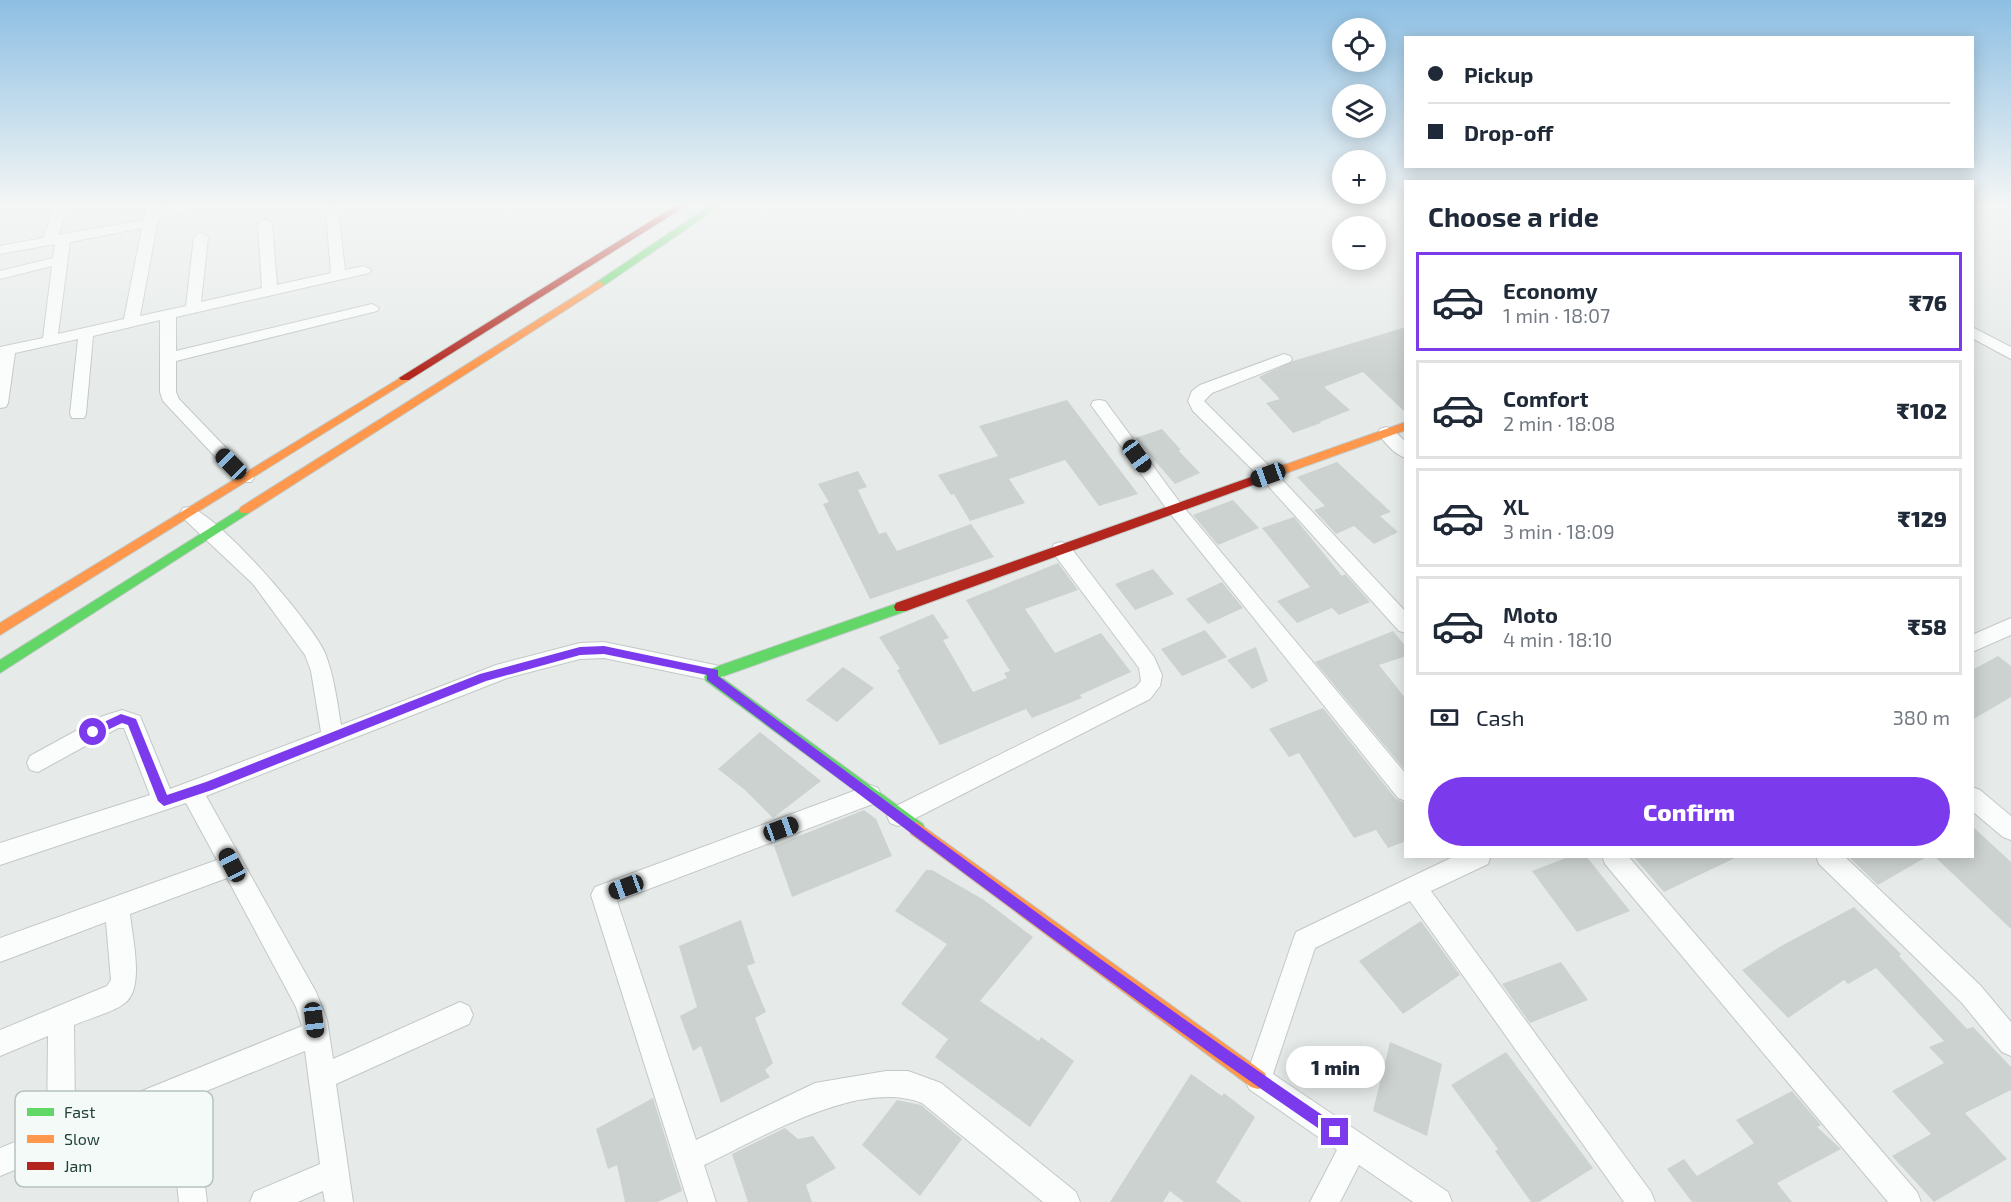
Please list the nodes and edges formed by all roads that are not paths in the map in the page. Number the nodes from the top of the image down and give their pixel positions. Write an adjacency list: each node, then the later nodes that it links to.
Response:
1 (61, 260): 9 (street); 18 (street)
2 (143, 260): 15 (street)
3 (198, 260): 12 (street)
4 (268, 260): 11 (street)
5 (337, 260): 10 (street)
6 (595, 260): 30 (street)
7 (632, 260): 33 (street)
8 (364, 270): 10 (street)
9 (0, 275)
10 (338, 276): 11 (street)
11 (270, 291): 12 (street)
12 (193, 308): 14 (street)
13 (372, 309): 21 (street)
14 (168, 314): 15 (street); 21 (street)
15 (131, 322): 16 (street)
16 (86, 332): 18 (street); 25 (street)
17 (1974, 332): 20 (street)
18 (50, 340): 19 (street)
19 (4, 351): 23 (street)
20 (2011, 354)
21 (168, 358): 30 (street)
22 (1284, 359): 29 (street)
23 (0, 403)
24 (1099, 405): 31 (street)
25 (78, 414)
26 (1404, 427): 27 (street)
27 (1386, 433): 28 (street); 29 (street)
28 (1404, 450)
29 (1268, 475): 31 (street); 35 (street)
30 (245, 478): 32 (street)
31 (1175, 508): 34 (street); 43 (street)
32 (189, 513): 33 (street); 37 (street)
33 (213, 532): 39 (street); 41 (street)
34 (1061, 549): 40 (street); 48 (street)
35 (1404, 624)
36 (2011, 626): 38 (street)
37 (0, 630)
38 (1974, 643)
39 (0, 667)
40 (715, 672): 41 (street); 45 (street)
41 (333, 737): 44 (street)
42 (38, 763): 47 (street)
43 (1404, 788)
44 (192, 792): 47 (street); 54 (street)
45 (870, 795): 48 (street); 71 (street)
46 (1974, 799): 49 (street)
47 (164, 801): 50 (street)
48 (898, 816): 64 (street)
49 (2011, 830)
50 (0, 854)
51 (1614, 858): 83 (street)
52 (1829, 858): 62 (street)
53 (1468, 859): 55 (street)
54 (232, 865): 56 (street); 60 (street)
55 (1415, 888): 64 (street); 82 (street)
56 (117, 908): 57 (street); 59 (street)
57 (0, 950)
58 (460, 1014): 63 (street)
59 (61, 1019): 61 (street); 66 (street)
60 (316, 1033): 63 (street); 65 (street)
61 (0, 1043)
62 (2011, 1043)
63 (322, 1077): 73 (street)
64 (1258, 1080): 69 (street)
65 (180, 1088): 67 (street); 68 (street)
66 (61, 1091)
67 (173, 1091)
68 (180, 1091)
69 (1355, 1145): 80 (street); 81 (street)
70 (15, 1156): 72 (street)
71 (688, 1158): 78 (street); 79 (street)
72 (0, 1162)
73 (334, 1172): 76 (street); 77 (street)
74 (191, 1187): 75 (street)
75 (193, 1202)
76 (264, 1202)
77 (339, 1202)
78 (702, 1202)
79 (1066, 1202)
80 (1324, 1202)
81 (1438, 1202)
82 (1641, 1202)
83 (1907, 1202)

